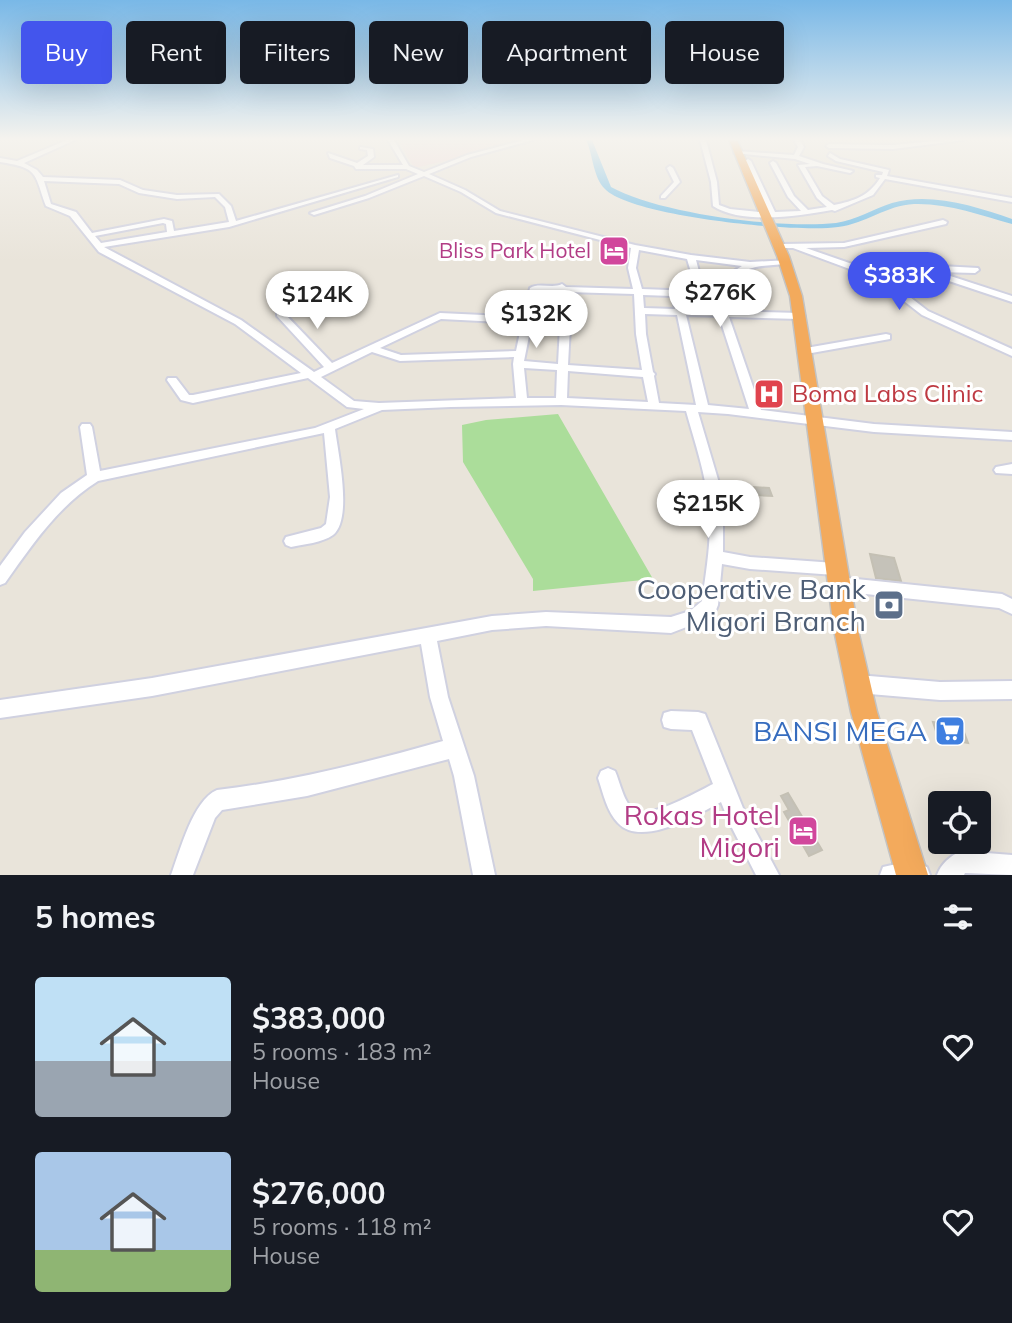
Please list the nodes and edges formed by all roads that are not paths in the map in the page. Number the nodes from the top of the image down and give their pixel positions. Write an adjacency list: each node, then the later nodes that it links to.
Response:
1 (44, 181): 24 (street)
2 (114, 181): 21 (street)
3 (378, 181): 21 (street)
4 (408, 181): 18 (street)
5 (440, 181): 26 (street)
6 (676, 181): 14 (street)
7 (714, 181): 23 (street)
8 (752, 181): 23 (highway)
9 (783, 181): 19 (street)
10 (810, 181): 17 (street)
11 (881, 181): 17 (street)
12 (905, 181): 15 (street)
13 (1011, 189): 15 (street)
14 (663, 197)
15 (1001, 198): 16 (street)
16 (1012, 200)
17 (835, 209): 19 (street)
18 (314, 213)
19 (807, 213): 23 (street)
20 (943, 222): 23 (street)
21 (229, 225): 22 (street)
22 (172, 232): 24 (street); 25 (street)
23 (777, 233): 28 (street); 29 (street); 42 (highway)
24 (91, 235): 25 (street)
25 (98, 246): 52 (street)
26 (635, 247): 27 (street); 34 (street)
27 (691, 257): 28 (street); 32 (street)
28 (750, 264): 36 (street)
29 (848, 265): 31 (street); 47 (street)
30 (975, 270): 31 (street)
31 (929, 272): 37 (street)
32 (697, 279)
33 (562, 287): 34 (street); 43 (street); 50 (street)
34 (637, 290): 35 (street); 38 (street)
35 (676, 292): 36 (street); 39 (street)
36 (725, 295): 41 (street)
37 (1012, 299)
38 (640, 311): 39 (street); 51 (street)
39 (680, 312): 41 (street); 58 (street)
40 (280, 314): 49 (street)
41 (723, 314): 42 (street); 59 (street)
42 (800, 316): 46 (highway)
43 (528, 320): 45 (street); 48 (street)
44 (886, 337): 46 (street)
45 (372, 349): 48 (street); 49 (street)
46 (806, 351): 60 (highway)
47 (1012, 352)
48 (519, 359): 50 (street); 54 (street)
49 (331, 368): 52 (street)
50 (564, 368): 51 (street); 55 (street)
51 (650, 374): 56 (street)
52 (312, 375): 53 (street); 57 (street)
53 (172, 380)
54 (522, 401): 55 (street); 57 (street)
55 (561, 401): 56 (street)
56 (654, 406): 58 (street)
57 (379, 407): 62 (street)
58 (697, 408): 59 (street); 66 (street)
59 (756, 412): 60 (street)
60 (813, 420): 63 (street); 67 (highway)
61 (86, 427): 64 (street)
62 (329, 427): 64 (street); 65 (street)
63 (1012, 436)
64 (94, 477): 68 (street)
65 (291, 541)
66 (715, 556): 67 (street); 70 (street)
67 (836, 576): 69 (street); 71 (highway)
68 (0, 578)
69 (1012, 607)
70 (428, 636): 73 (street); 75 (street)
71 (857, 684): 72 (street); 79 (highway)
72 (1012, 690)
73 (0, 709)
74 (671, 720): 77 (street)
75 (454, 748): 80 (street); 81 (street)
76 (608, 778): 77 (street)
77 (725, 789): 82 (street)
78 (1012, 866): 83 (street)
79 (908, 874)
80 (182, 875)
81 (484, 875)
82 (768, 875)
83 (948, 875)

